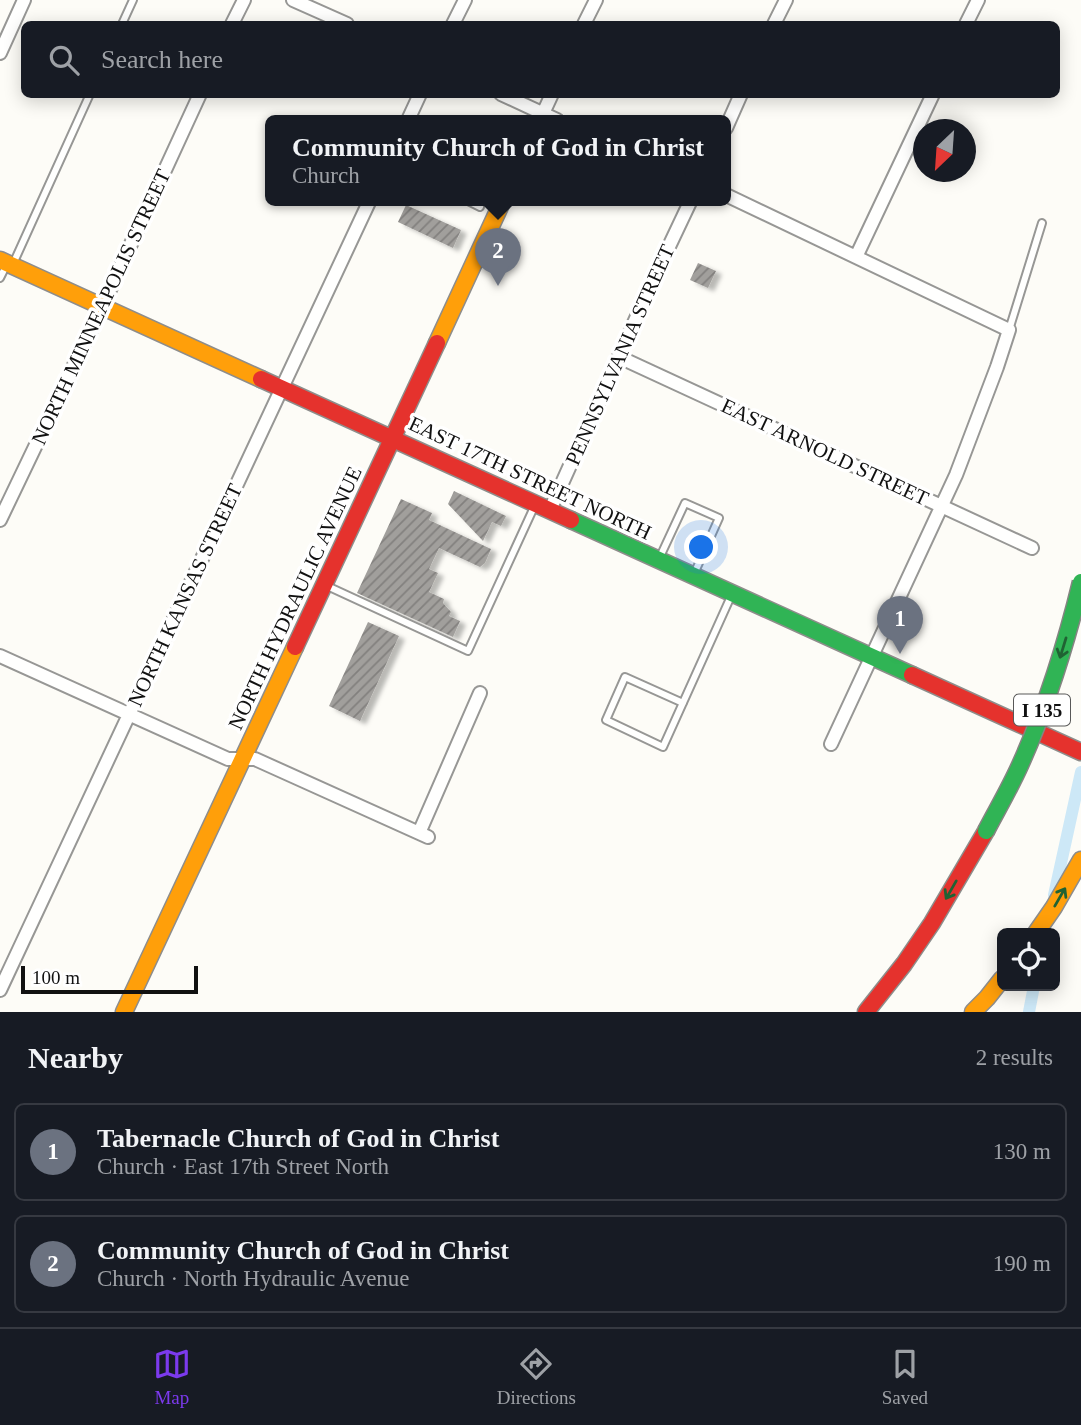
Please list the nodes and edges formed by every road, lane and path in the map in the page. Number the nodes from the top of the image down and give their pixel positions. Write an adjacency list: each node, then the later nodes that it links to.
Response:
1 (24, 0): 16 (street)
2 (133, 0): 9 (lane)
3 (244, 0): 10 (street)
4 (293, 0): 11 (street)
5 (465, 0): 12 (street)
6 (596, 0): 13 (street)
7 (786, 0): 14 (street)
8 (978, 0): 15 (street)
9 (123, 21)
10 (234, 21)
11 (340, 21)
12 (454, 21)
13 (586, 21)
14 (776, 21)
15 (968, 21)
16 (0, 53)
17 (88, 98): 34 (lane)
18 (198, 98): 35 (street, NORTH MINNEAPOLIS STREET)
19 (418, 98): 24 (street)
20 (508, 98): 25 (street)
21 (550, 98): 26 (street)
22 (739, 98): 27 (street)
23 (931, 98): 33 (street)
24 (410, 115)
25 (538, 115)
26 (542, 115)
27 (731, 117)
28 (731, 197): 33 (street)
29 (367, 206): 38 (street, NORTH KANSAS STREET)
30 (500, 206): 39 (main road, NORTH HYDRAULIC AVENUE)
31 (688, 206): 37 (street, PENNSYLVANIA STREET)
32 (1042, 223): 36 (lane)
33 (856, 257): 36 (street)
34 (5, 267): 35 (main road, EAST 17TH STREET NORTH)
35 (102, 307): 38 (main road, EAST 17TH STREET NORTH); 42 (street, NORTH MINNEAPOLIS STREET)
36 (1009, 330): 40 (street)
37 (619, 357): 40 (street, EAST ARNOLD STREET); 41 (street, PENNSYLVANIA STREET)
38 (282, 388): 39 (main road, EAST 17TH STREET NORTH); 53 (street, NORTH KANSAS STREET)
39 (393, 438): 41 (main road, EAST 17TH STREET NORTH); 47 (main road, NORTH HYDRAULIC AVENUE)
40 (941, 506): 43 (street, EAST ARNOLD STREET); 50 (street)
41 (543, 507): 44 (main road, EAST 17TH STREET NORTH); 47 (lane)
42 (0, 520)
43 (1032, 548)
44 (659, 561): 45 (main road, EAST 17TH STREET NORTH); 45 (lane)
45 (693, 577): 48 (main road, EAST 17TH STREET NORTH)
46 (1081, 582): 62 (main road, I 135, one-way to 62, bridge)
47 (324, 585): 56 (main road, NORTH HYDRAULIC AVENUE)
48 (732, 594): 50 (main road, EAST 17TH STREET NORTH); 52 (lane)
49 (0, 656): 53 (street)
50 (870, 657): 54 (street); 55 (main road, EAST 17TH STREET NORTH)
51 (480, 692): 56 (street)
52 (683, 703): 52 (lane)
53 (129, 714): 56 (street); 60 (street, NORTH KANSAS STREET)
54 (831, 744)
55 (1081, 752)
56 (242, 759): 61 (main road, NORTH HYDRAULIC AVENUE)
57 (1081, 860): 58 (main road, one-way to 57)
58 (1039, 928)
59 (997, 985): 63 (main road)
60 (0, 990)
61 (124, 1012)
62 (866, 1012)
63 (973, 1012)

